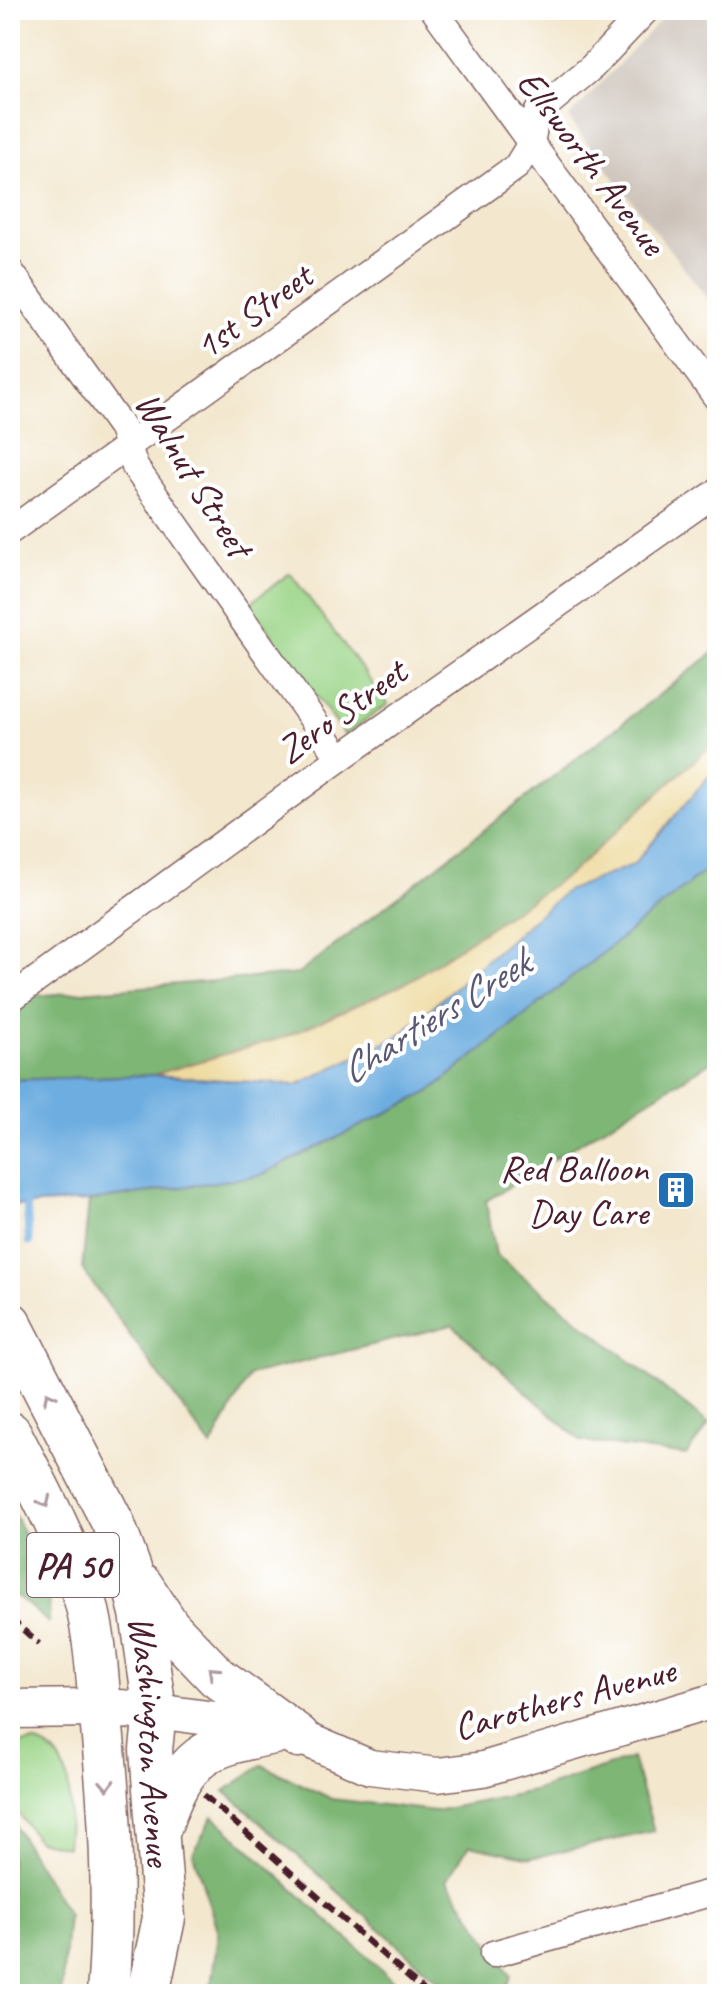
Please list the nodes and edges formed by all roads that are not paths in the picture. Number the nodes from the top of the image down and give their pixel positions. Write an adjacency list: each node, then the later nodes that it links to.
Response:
1 (434, 10): 3 (street, Ellsworth Avenue)
2 (646, 10): 3 (street, 1st Street)
3 (531, 143): 5 (street, Ellsworth Avenue); 6 (street, 1st Street)
4 (10, 271): 6 (street, Walnut Street)
5 (717, 398)
6 (129, 446): 8 (street, 1st Street); 9 (street, Walnut Street)
7 (717, 492): 9 (street, Zero Street)
8 (10, 531)
9 (340, 758): 10 (street, Zero Street)
10 (11, 996)
11 (14, 1330): 13 (main road, Washington Avenue / PA 50, one-way to 11)
12 (10, 1433): 15 (main road, Washington Avenue / PA 50, one-way to 15)
13 (130, 1569): 17 (main road, Washington Avenue / PA 50); 18 (main road, one-way to 13)
14 (717, 1700): 18 (street, Carothers Avenue)
15 (100, 1708): 16 (main road); 17 (main road); 22 (main road, Washington Avenue / PA 50, one-way to 22)
16 (10, 1709)
17 (155, 1711): 18 (street, Carothers Avenue); 19 (main road, Washington Avenue / PA 50)
18 (286, 1734): 19 (main road)
19 (157, 1838): 23 (main road, Washington Avenue / PA 50)
20 (717, 1891): 21 (street)
21 (493, 1954)
22 (108, 1994)
23 (148, 1994)

